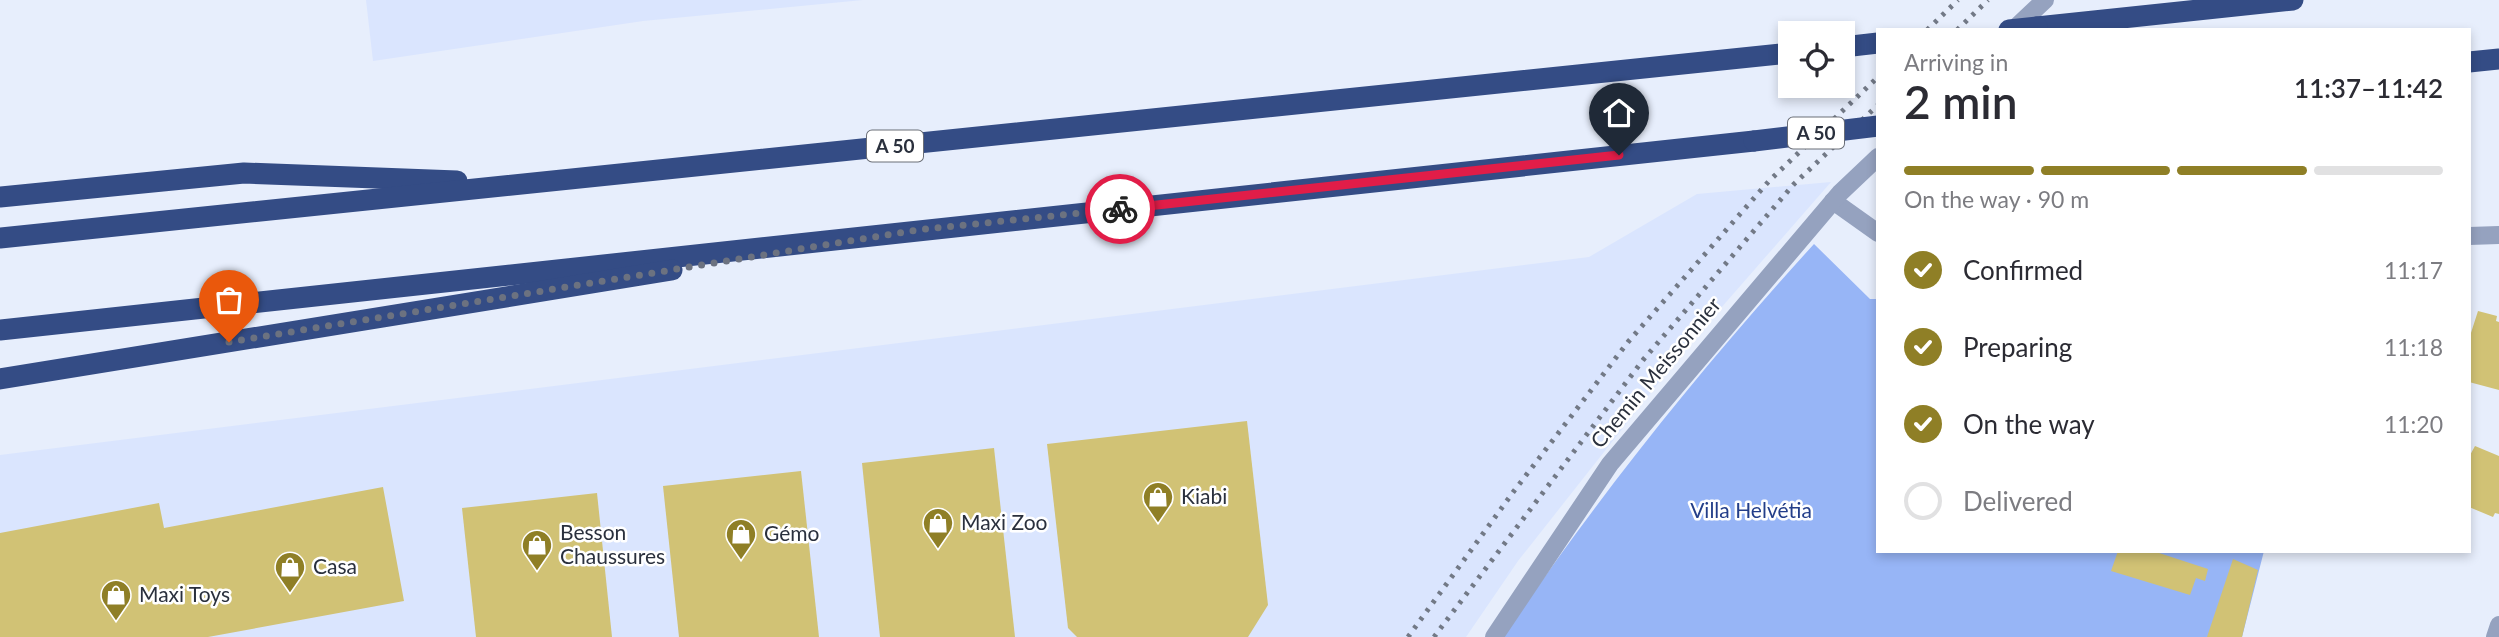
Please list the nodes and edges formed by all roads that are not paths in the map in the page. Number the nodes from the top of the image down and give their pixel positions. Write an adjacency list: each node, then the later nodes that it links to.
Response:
1 (2045, 0): 3 (street)
2 (2293, 0): 4 (highway, bridge)
3 (2014, 28)
4 (2029, 28)
5 (1876, 43): 6 (highway)
6 (1855, 46)
7 (1778, 53): 12 (highway, A 50)
8 (2499, 59): 9 (highway)
9 (2471, 62)
10 (1876, 126): 15 (highway, A 50, bridge)
11 (1876, 159): 14 (street, Chemin Meissonnier)
12 (536, 184): 13 (highway); 19 (highway, A 50)
13 (0, 197)
14 (1833, 201): 16 (street); 23 (street, Chemin Meissonnier)
15 (917, 230): 20 (highway, A 50); 21 (highway)
16 (1876, 232)
17 (2499, 235): 18 (street)
18 (2471, 236)
19 (0, 239)
20 (0, 330)
21 (0, 379)
22 (2499, 625): 24 (street)
23 (1494, 637)
24 (2495, 637)

